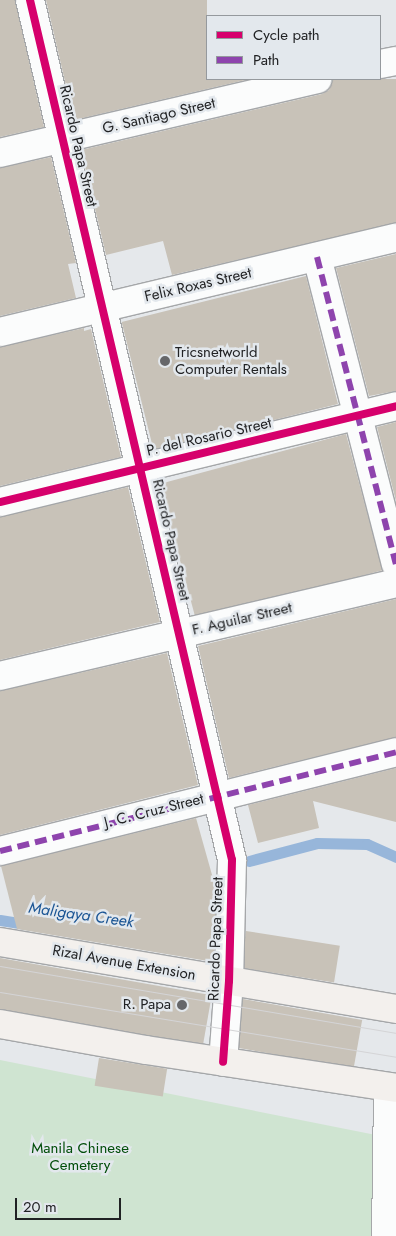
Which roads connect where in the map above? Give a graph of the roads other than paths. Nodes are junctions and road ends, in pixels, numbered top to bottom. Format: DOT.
graph roads {
  1 [pos="30,0"];
  2 [pos="396,61"];
  3 [pos="381,64"];
  4 [pos="314,80"];
  5 [pos="62,139"];
  6 [pos="0,153"];
  7 [pos="396,238"];
  8 [pos="317,257"];
  9 [pos="102,308"];
  10 [pos="0,332"];
  11 [pos="396,406"];
  12 [pos="356,416"];
  13 [pos="140,467"];
  14 [pos="0,502"];
  15 [pos="396,564"];
  16 [pos="396,583"];
  17 [pos="179,634"];
  18 [pos="0,676"];
  19 [pos="396,752"];
  20 [pos="217,795"];
  21 [pos="0,850"];
  22 [pos="0,942"];
  23 [pos="230,981"];
  24 [pos="396,1009"];
  25 [pos="0,1024"];
  26 [pos="223,1062"];
  27 [pos="392,1088"];
  28 [pos="386,1236"];
  1 -- 5 [label="street, Ricardo Papa Street"];
  2 -- 3 [label="street"];
  4 -- 5 [label="street, G. Santiago Street"];
  5 -- 6 [label="street, G. Santiago Street"];
  5 -- 9 [label="street, Ricardo Papa Street"];
  7 -- 8 [label="street, Felix Roxas Street"];
  8 -- 9 [label="street, Felix Roxas Street"];
  8 -- 12 [label="street"];
  9 -- 10 [label="street, Felix Roxas Street"];
  9 -- 13 [label="street, Ricardo Papa Street"];
  11 -- 12 [label="street, P. del Rosario Street"];
  12 -- 13 [label="street, P. del Rosario Street"];
  12 -- 15 [label="street"];
  13 -- 14 [label="street, P. del Rosario Street"];
  13 -- 17 [label="street, Ricardo Papa Street"];
  16 -- 17 [label="street, F. Aguilar Street"];
  17 -- 18 [label="street, F. Aguilar Street"];
  17 -- 20 [label="street, Ricardo Papa Street"];
  19 -- 20 [label="street, J. C. Cruz Street"];
  20 -- 21 [label="street, J. C. Cruz Street"];
  20 -- 23 [label="street, Ricardo Papa Street"];
  22 -- 23 [label="main road, Rizal Avenue Extension"];
  23 -- 24 [label="main road, Rizal Avenue Extension"];
  23 -- 26 [label="street, Ricardo Papa Street"];
  25 -- 26 [label="main road"];
  26 -- 27 [label="main road"];
  27 -- 28 [label="street"];
}
